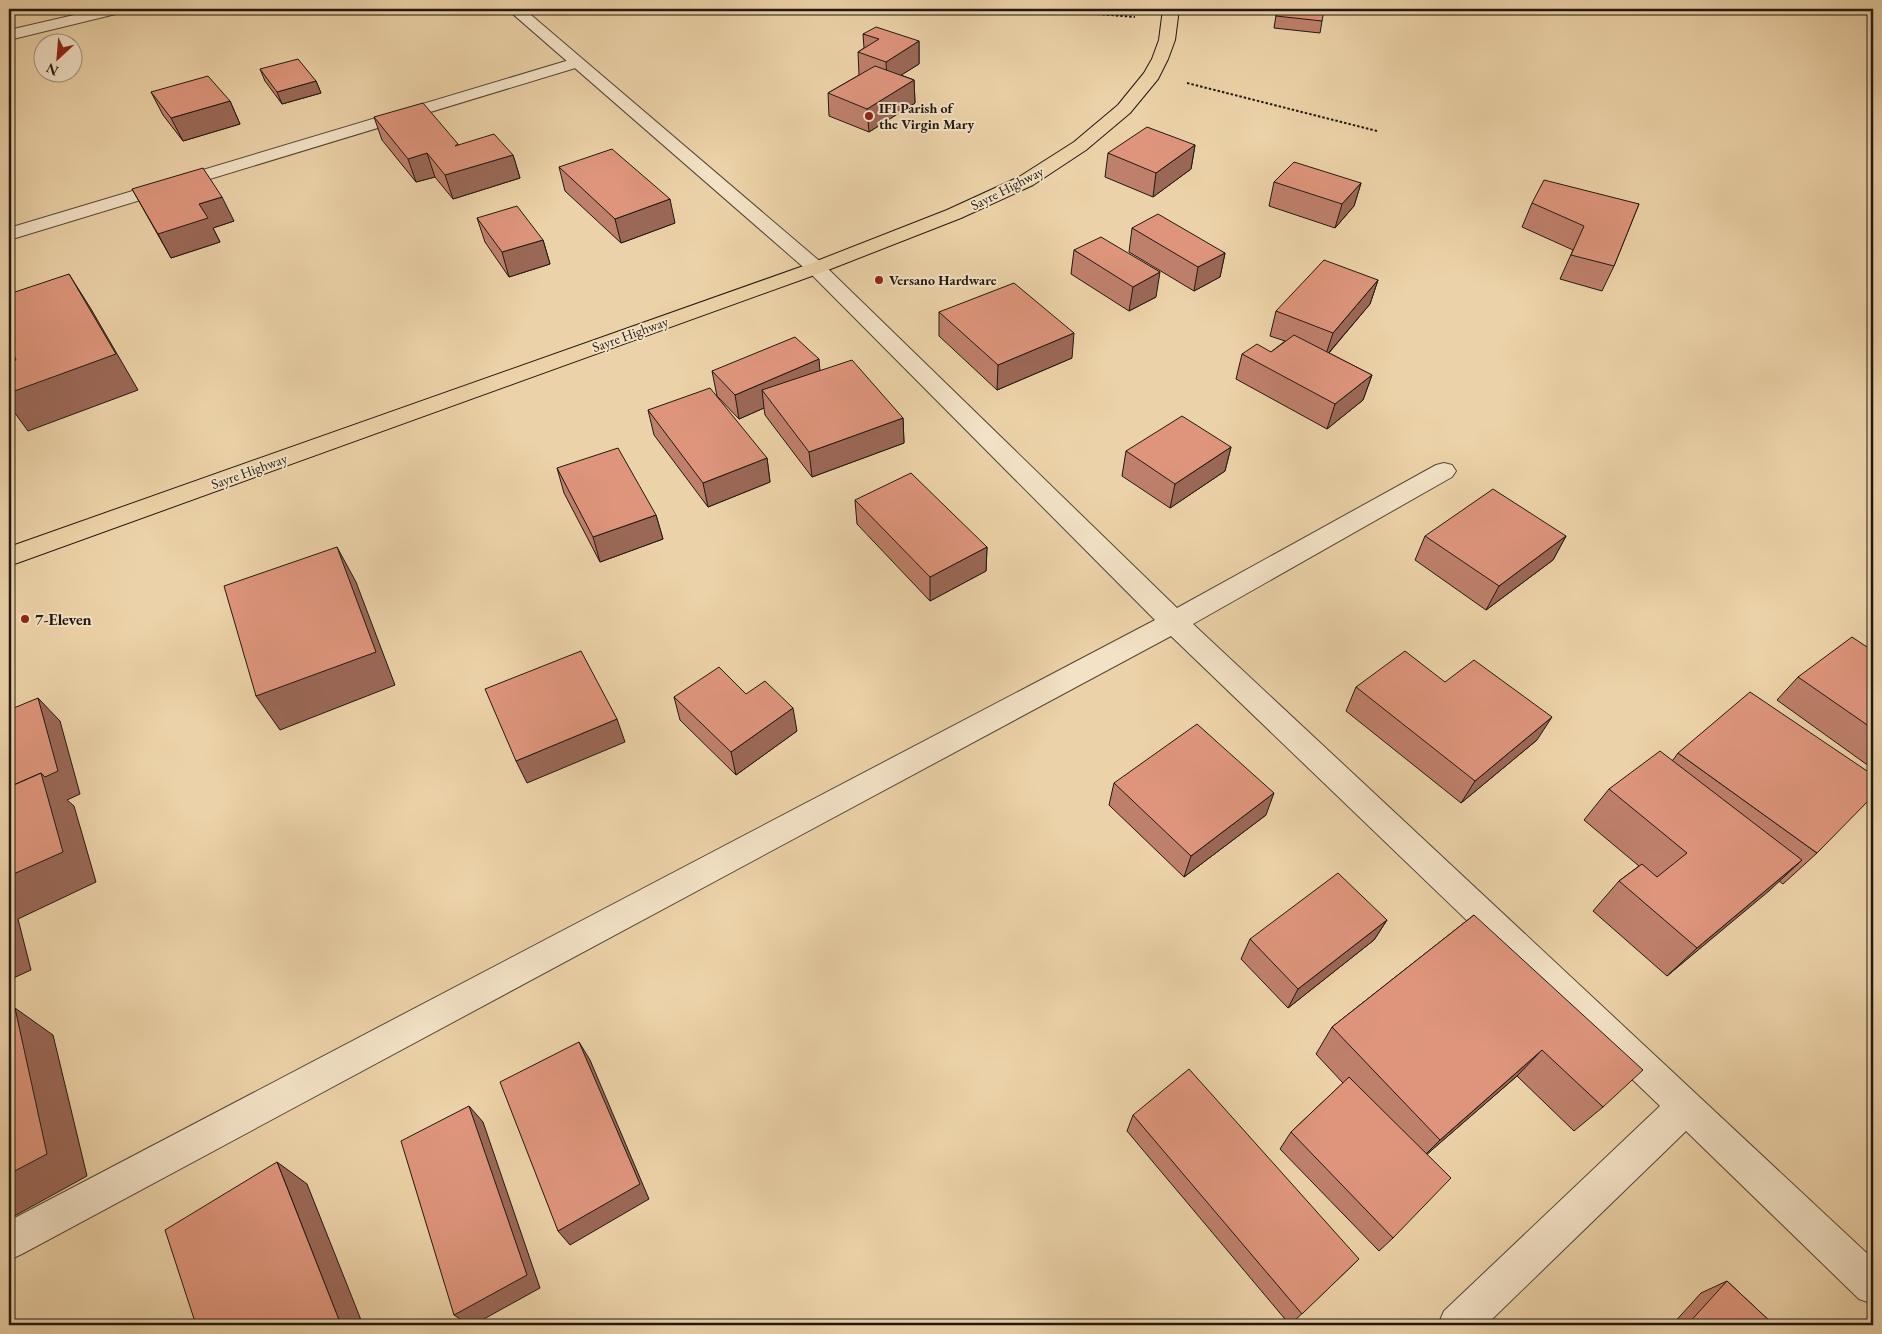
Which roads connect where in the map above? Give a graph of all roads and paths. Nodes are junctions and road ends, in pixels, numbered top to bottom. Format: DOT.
graph roads {
  1 [pos="119,9"];
  2 [pos="514,9"];
  3 [pos="1035,9"];
  4 [pos="1171,14"];
  5 [pos="9,35"];
  6 [pos="576,64"];
  7 [pos="1152,75"];
  8 [pos="1377,131"];
  9 [pos="9,234"];
  10 [pos="816,268"];
  11 [pos="1444,471"];
  12 [pos="9,557"];
  13 [pos="1174,622"];
  14 [pos="1685,1107"];
  15 [pos="9,1241"];
  16 [pos="1873,1285"];
  17 [pos="1458,1325"];
  1 -- 5 [label="street"];
  2 -- 6 [label="street"];
  3 -- 4 [label="path"];
  4 -- 7 [label="highway, Sayre Highway"];
  6 -- 9 [label="street"];
  6 -- 10 [label="street"];
  7 -- 8 [label="path"];
  7 -- 10 [label="highway, Sayre Highway"];
  10 -- 12 [label="highway, Sayre Highway"];
  10 -- 13 [label="street"];
  11 -- 13 [label="street"];
  13 -- 14 [label="street"];
  13 -- 15 [label="street"];
  14 -- 16 [label="street"];
  14 -- 17 [label="street"];
}
